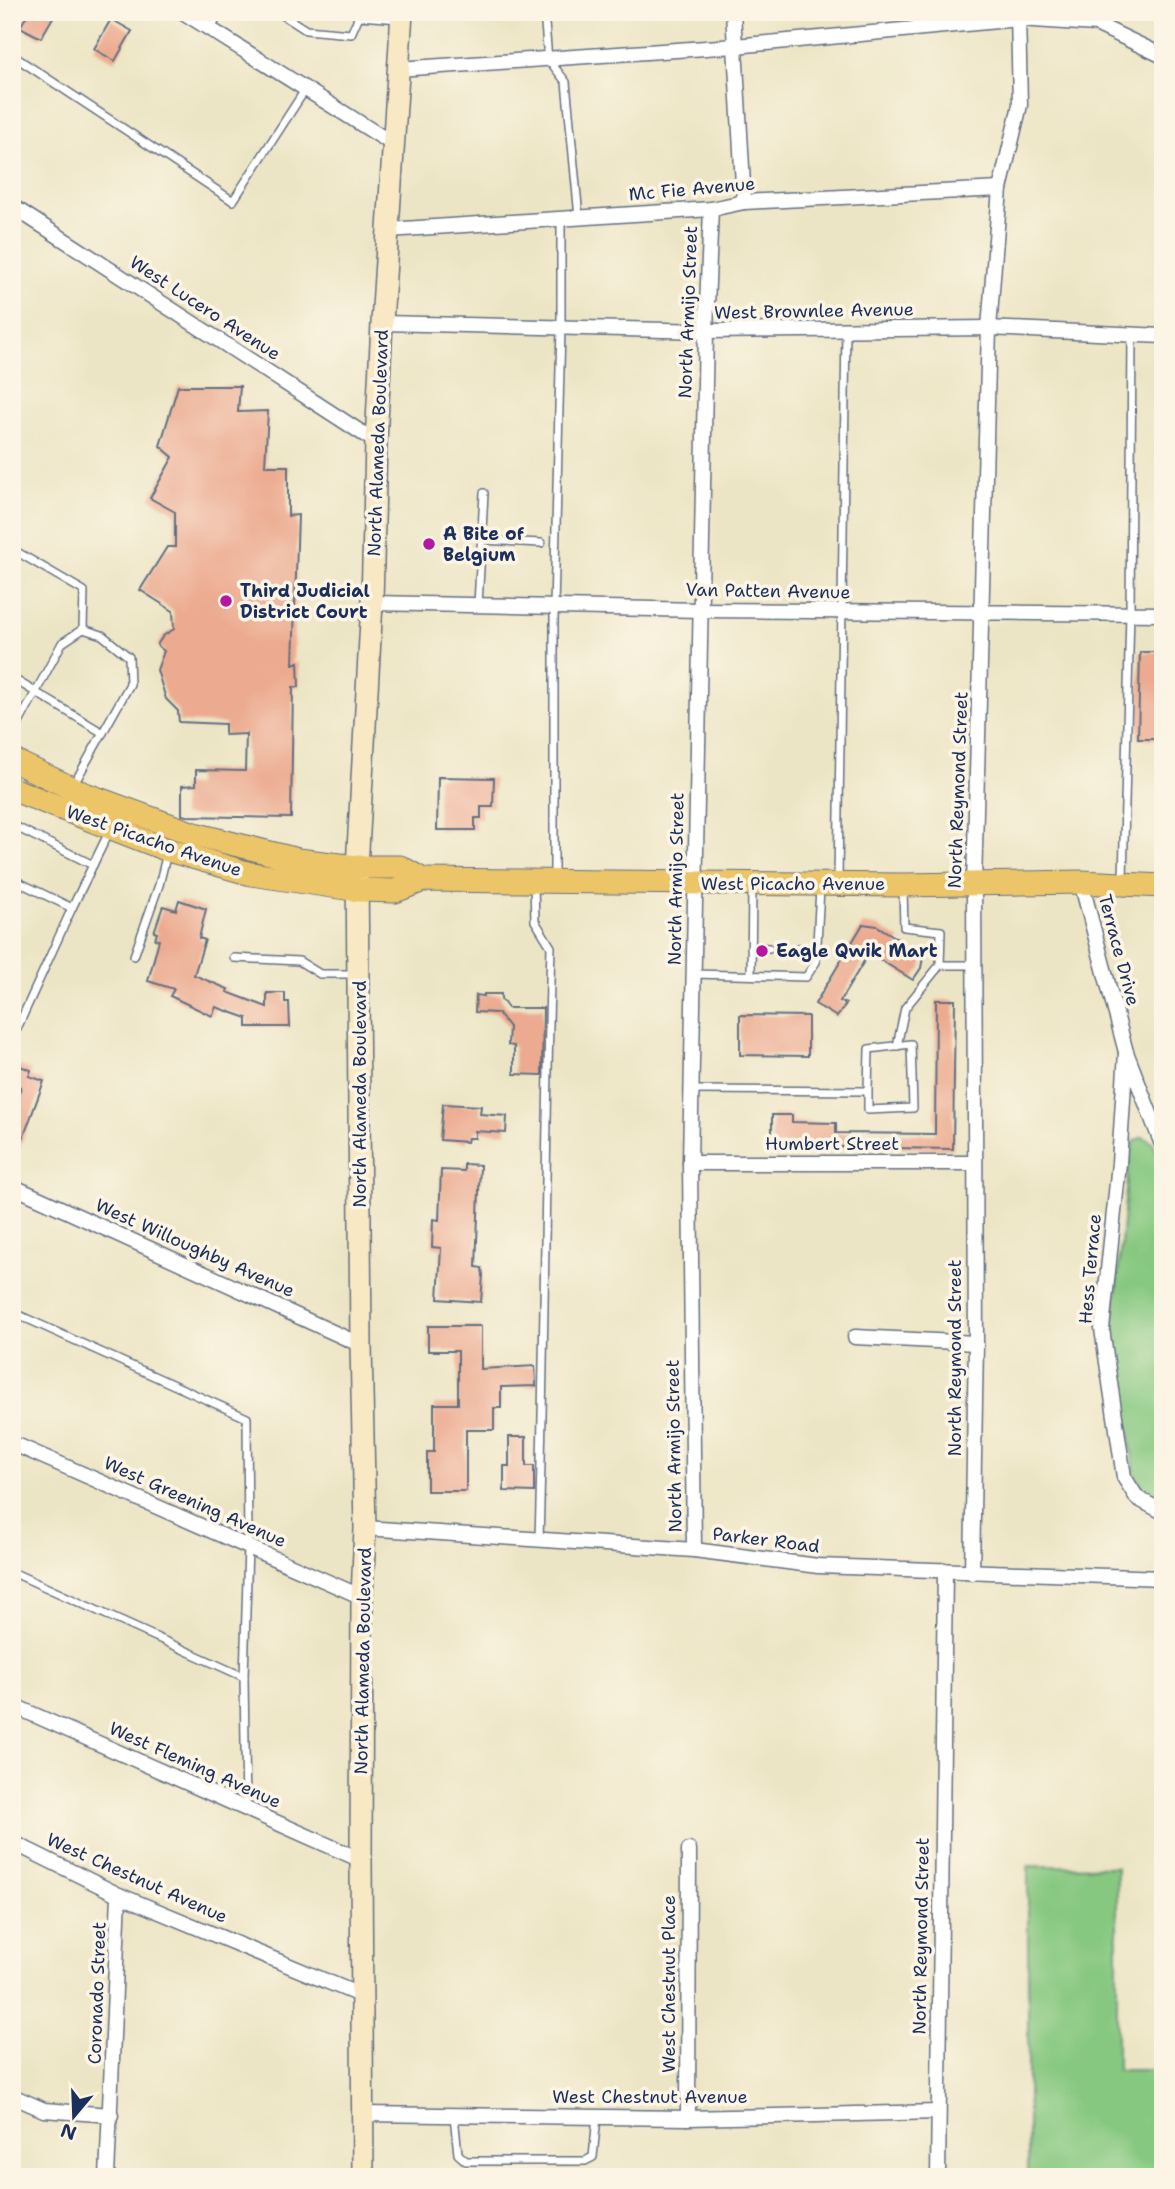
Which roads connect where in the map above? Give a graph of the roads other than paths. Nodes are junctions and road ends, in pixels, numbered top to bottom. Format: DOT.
graph roads {
  1 [pos="183,12"];
  2 [pos="221,12"];
  3 [pos="278,12"];
  4 [pos="544,12"];
  5 [pos="733,12"];
  6 [pos="402,15"];
  7 [pos="1018,16"];
  8 [pos="210,29"];
  9 [pos="735,46"];
  10 [pos="12,55"];
  11 [pos="1163,56"];
  12 [pos="548,59"];
  13 [pos="398,69"];
  14 [pos="306,89"];
  15 [pos="393,144"];
  16 [pos="1000,190"];
  17 [pos="744,202"];
  18 [pos="12,206"];
  19 [pos="711,209"];
  20 [pos="579,217"];
  21 [pos="561,219"];
  22 [pos="388,230"];
  23 [pos="382,323"];
  24 [pos="561,328"];
  25 [pos="989,328"];
  26 [pos="846,329"];
  27 [pos="706,331"];
  28 [pos="1132,334"];
  29 [pos="1163,336"];
  30 [pos="376,442"];
  31 [pos="484,493"];
  32 [pos="482,540"];
  33 [pos="541,543"];
  34 [pos="12,549"];
  35 [pos="372,603"];
  36 [pos="478,605"];
  37 [pos="554,607"];
  38 [pos="701,610"];
  39 [pos="843,611"];
  40 [pos="983,612"];
  41 [pos="1130,614"];
  42 [pos="1163,614"];
  43 [pos="83,629"];
  44 [pos="12,678"];
  45 [pos="36,693"];
  46 [pos="103,733"];
  47 [pos="12,736"];
  48 [pos="12,760"];
  49 [pos="72,788"];
  50 [pos="12,789"];
  51 [pos="12,825"];
  52 [pos="111,828"];
  53 [pos="168,850"];
  54 [pos="93,865"];
  55 [pos="358,878"];
  56 [pos="544,880"];
  57 [pos="16,881"];
  58 [pos="1080,882"];
  59 [pos="695,884"];
  60 [pos="752,884"];
  61 [pos="829,884"];
  62 [pos="1122,884"];
  63 [pos="902,885"];
  64 [pos="974,885"];
  65 [pos="1163,886"];
  66 [pos="12,901"];
  67 [pos="72,908"];
  68 [pos="751,947"];
  69 [pos="769,948"];
  70 [pos="798,948"];
  71 [pos="817,949"];
  72 [pos="134,956"];
  73 [pos="234,958"];
  74 [pos="940,965"];
  75 [pos="974,965"];
  76 [pos="359,974"];
  77 [pos="693,974"];
  78 [pos="751,975"];
  79 [pos="12,1032"];
  80 [pos="898,1046"];
  81 [pos="1126,1052"];
  82 [pos="691,1090"];
  83 [pos="868,1091"];
  84 [pos="1163,1147"];
  85 [pos="690,1163"];
  86 [pos="974,1163"];
  87 [pos="12,1186"];
  88 [pos="12,1312"];
  89 [pos="855,1337"];
  90 [pos="976,1343"];
  91 [pos="361,1345"];
  92 [pos="12,1443"];
  93 [pos="1163,1512"];
  94 [pos="365,1528"];
  95 [pos="539,1540"];
  96 [pos="248,1546"];
  97 [pos="694,1550"];
  98 [pos="945,1570"];
  99 [pos="12,1572"];
  100 [pos="972,1573"];
  101 [pos="1163,1578"];
  102 [pos="362,1597"];
  103 [pos="244,1676"];
  104 [pos="12,1705"];
  105 [pos="246,1809"];
  106 [pos="12,1842"];
  107 [pos="689,1850"];
  108 [pos="361,1860"];
  109 [pos="119,1895"];
  110 [pos="362,1996"];
  111 [pos="12,2096"];
  112 [pos="937,2112"];
  113 [pos="363,2114"];
  114 [pos="111,2115"];
  115 [pos="454,2115"];
  116 [pos="597,2117"];
  117 [pos="688,2118"];
  118 [pos="107,2177"];
  119 [pos="363,2177"];
  120 [pos="938,2177"];
  1 -- 8 [label="street"];
  2 -- 8 [label="lane"];
  3 -- 6 [label="lane"];
  4 -- 12 [label="lane"];
  5 -- 9 [label="street"];
  6 -- 13 [label="street, North Alameda Boulevard"];
  7 -- 9 [label="street"];
  7 -- 11 [label="street"];
  7 -- 16 [label="street, North Reymond Street"];
  8 -- 14 [label="street"];
  9 -- 12 [label="street"];
  9 -- 17 [label="street"];
  10 -- 14 [label="lane"];
  12 -- 13 [label="street"];
  12 -- 20 [label="lane"];
  13 -- 15 [label="street, North Alameda Boulevard"];
  14 -- 15 [label="street"];
  15 -- 22 [label="street, North Alameda Boulevard"];
  16 -- 17 [label="street, Mc Fie Avenue"];
  16 -- 25 [label="street, North Reymond Street"];
  17 -- 19 [label="street, Mc Fie Avenue"];
  18 -- 30 [label="street, West Lucero Avenue"];
  19 -- 20 [label="street, Mc Fie Avenue"];
  19 -- 27 [label="street, North Armijo Street"];
  20 -- 21 [label="street, Mc Fie Avenue"];
  21 -- 22 [label="street, Mc Fie Avenue"];
  21 -- 24 [label="lane"];
  22 -- 23 [label="street, North Alameda Boulevard"];
  23 -- 24 [label="street, West Brownlee Avenue"];
  23 -- 30 [label="street, North Alameda Boulevard"];
  24 -- 27 [label="street, West Brownlee Avenue"];
  24 -- 37 [label="lane"];
  25 -- 26 [label="street, West Brownlee Avenue"];
  25 -- 28 [label="street, West Brownlee Avenue"];
  25 -- 40 [label="street, North Reymond Street"];
  26 -- 27 [label="street, West Brownlee Avenue"];
  26 -- 39 [label="lane"];
  27 -- 38 [label="street, North Armijo Street"];
  28 -- 29 [label="street, West Brownlee Avenue"];
  28 -- 41 [label="lane"];
  30 -- 35 [label="street, North Alameda Boulevard"];
  31 -- 32 [label="lane"];
  32 -- 33 [label="lane"];
  32 -- 36 [label="lane"];
  34 -- 43 [label="lane"];
  35 -- 36 [label="street, Van Patten Avenue"];
  35 -- 55 [label="street, North Alameda Boulevard"];
  36 -- 37 [label="street, Van Patten Avenue"];
  37 -- 38 [label="street, Van Patten Avenue"];
  37 -- 56 [label="lane"];
  38 -- 39 [label="street, Van Patten Avenue"];
  38 -- 59 [label="street, North Armijo Street"];
  39 -- 40 [label="street, Van Patten Avenue"];
  39 -- 61 [label="lane"];
  40 -- 41 [label="street, Van Patten Avenue"];
  40 -- 64 [label="street, North Reymond Street"];
  41 -- 42 [label="street, Van Patten Avenue"];
  41 -- 62 [label="lane"];
  43 -- 45 [label="lane"];
  43 -- 46 [label="lane"];
  44 -- 45 [label="lane"];
  45 -- 46 [label="lane"];
  45 -- 47 [label="lane"];
  46 -- 49 [label="lane"];
  48 -- 49 [label="main road, West Picacho Avenue"];
  49 -- 55 [label="main road, West Picacho Avenue"];
  50 -- 52 [label="main road, West Picacho Avenue"];
  51 -- 54 [label="lane"];
  52 -- 53 [label="main road, West Picacho Avenue"];
  52 -- 54 [label="lane"];
  53 -- 55 [label="main road, West Picacho Avenue"];
  53 -- 72 [label="lane"];
  54 -- 67 [label="lane"];
  55 -- 56 [label="main road, West Picacho Avenue"];
  55 -- 76 [label="street, North Alameda Boulevard"];
  56 -- 59 [label="main road, West Picacho Avenue"];
  56 -- 95 [label="lane"];
  57 -- 66 [label="lane"];
  57 -- 67 [label="lane"];
  58 -- 62 [label="main road, West Picacho Avenue"];
  58 -- 64 [label="main road, West Picacho Avenue"];
  58 -- 81 [label="street, Terrace Drive"];
  59 -- 60 [label="main road, West Picacho Avenue"];
  59 -- 77 [label="street, North Armijo Street"];
  60 -- 61 [label="main road, West Picacho Avenue"];
  60 -- 68 [label="lane"];
  61 -- 63 [label="main road, West Picacho Avenue"];
  61 -- 71 [label="lane"];
  62 -- 65 [label="main road, West Picacho Avenue"];
  63 -- 64 [label="main road, West Picacho Avenue"];
  63 -- 74 [label="lane"];
  64 -- 75 [label="street, North Reymond Street"];
  67 -- 79 [label="lane"];
  68 -- 69 [label="lane"];
  68 -- 78 [label="lane"];
  70 -- 71 [label="lane"];
  71 -- 78 [label="lane"];
  73 -- 76 [label="lane"];
  74 -- 75 [label="lane"];
  74 -- 80 [label="lane"];
  75 -- 86 [label="street, North Reymond Street"];
  76 -- 91 [label="street, North Alameda Boulevard"];
  77 -- 78 [label="lane"];
  77 -- 82 [label="street, North Armijo Street"];
  80 -- 83 [label="lane"];
  80 -- 83 [label="lane"];
  81 -- 84 [label="street, Terrace Drive"];
  81 -- 93 [label="street, Hess Terrace"];
  82 -- 83 [label="lane"];
  82 -- 85 [label="street, North Armijo Street"];
  85 -- 86 [label="street, Humbert Street"];
  85 -- 97 [label="street, North Armijo Street"];
  86 -- 90 [label="street, North Reymond Street"];
  87 -- 91 [label="street, West Willoughby Avenue"];
  88 -- 96 [label="lane"];
  89 -- 90 [label="street"];
  90 -- 100 [label="street, North Reymond Street"];
  91 -- 94 [label="street, North Alameda Boulevard"];
  92 -- 96 [label="street, West Greening Avenue"];
  94 -- 95 [label="street, Parker Road"];
  94 -- 102 [label="street, North Alameda Boulevard"];
  95 -- 97 [label="street, Parker Road"];
  96 -- 102 [label="street, West Greening Avenue"];
  96 -- 103 [label="lane"];
  97 -- 98 [label="street, Parker Road"];
  98 -- 100 [label="street, Parker Road"];
  98 -- 112 [label="street, North Reymond Street"];
  99 -- 103 [label="lane"];
  100 -- 101 [label="street, Parker Road"];
  102 -- 108 [label="street, North Alameda Boulevard"];
  103 -- 105 [label="lane"];
  104 -- 105 [label="street, West Fleming Avenue"];
  105 -- 108 [label="street, West Fleming Avenue"];
  106 -- 109 [label="street, West Chestnut Avenue"];
  107 -- 117 [label="street, West Chestnut Place"];
  108 -- 110 [label="street, North Alameda Boulevard"];
  109 -- 110 [label="street, West Chestnut Avenue"];
  109 -- 114 [label="street, Coronado Street"];
  110 -- 113 [label="street, North Alameda Boulevard"];
  111 -- 114 [label="street"];
  112 -- 117 [label="street, West Chestnut Avenue"];
  112 -- 120 [label="street, North Reymond Street"];
  113 -- 115 [label="street, West Chestnut Avenue"];
  113 -- 119 [label="street, North Alameda Boulevard"];
  114 -- 118 [label="street, Coronado Street"];
  115 -- 116 [label="street, West Chestnut Avenue"];
  115 -- 116 [label="lane"];
  116 -- 117 [label="street, West Chestnut Avenue"];
}
